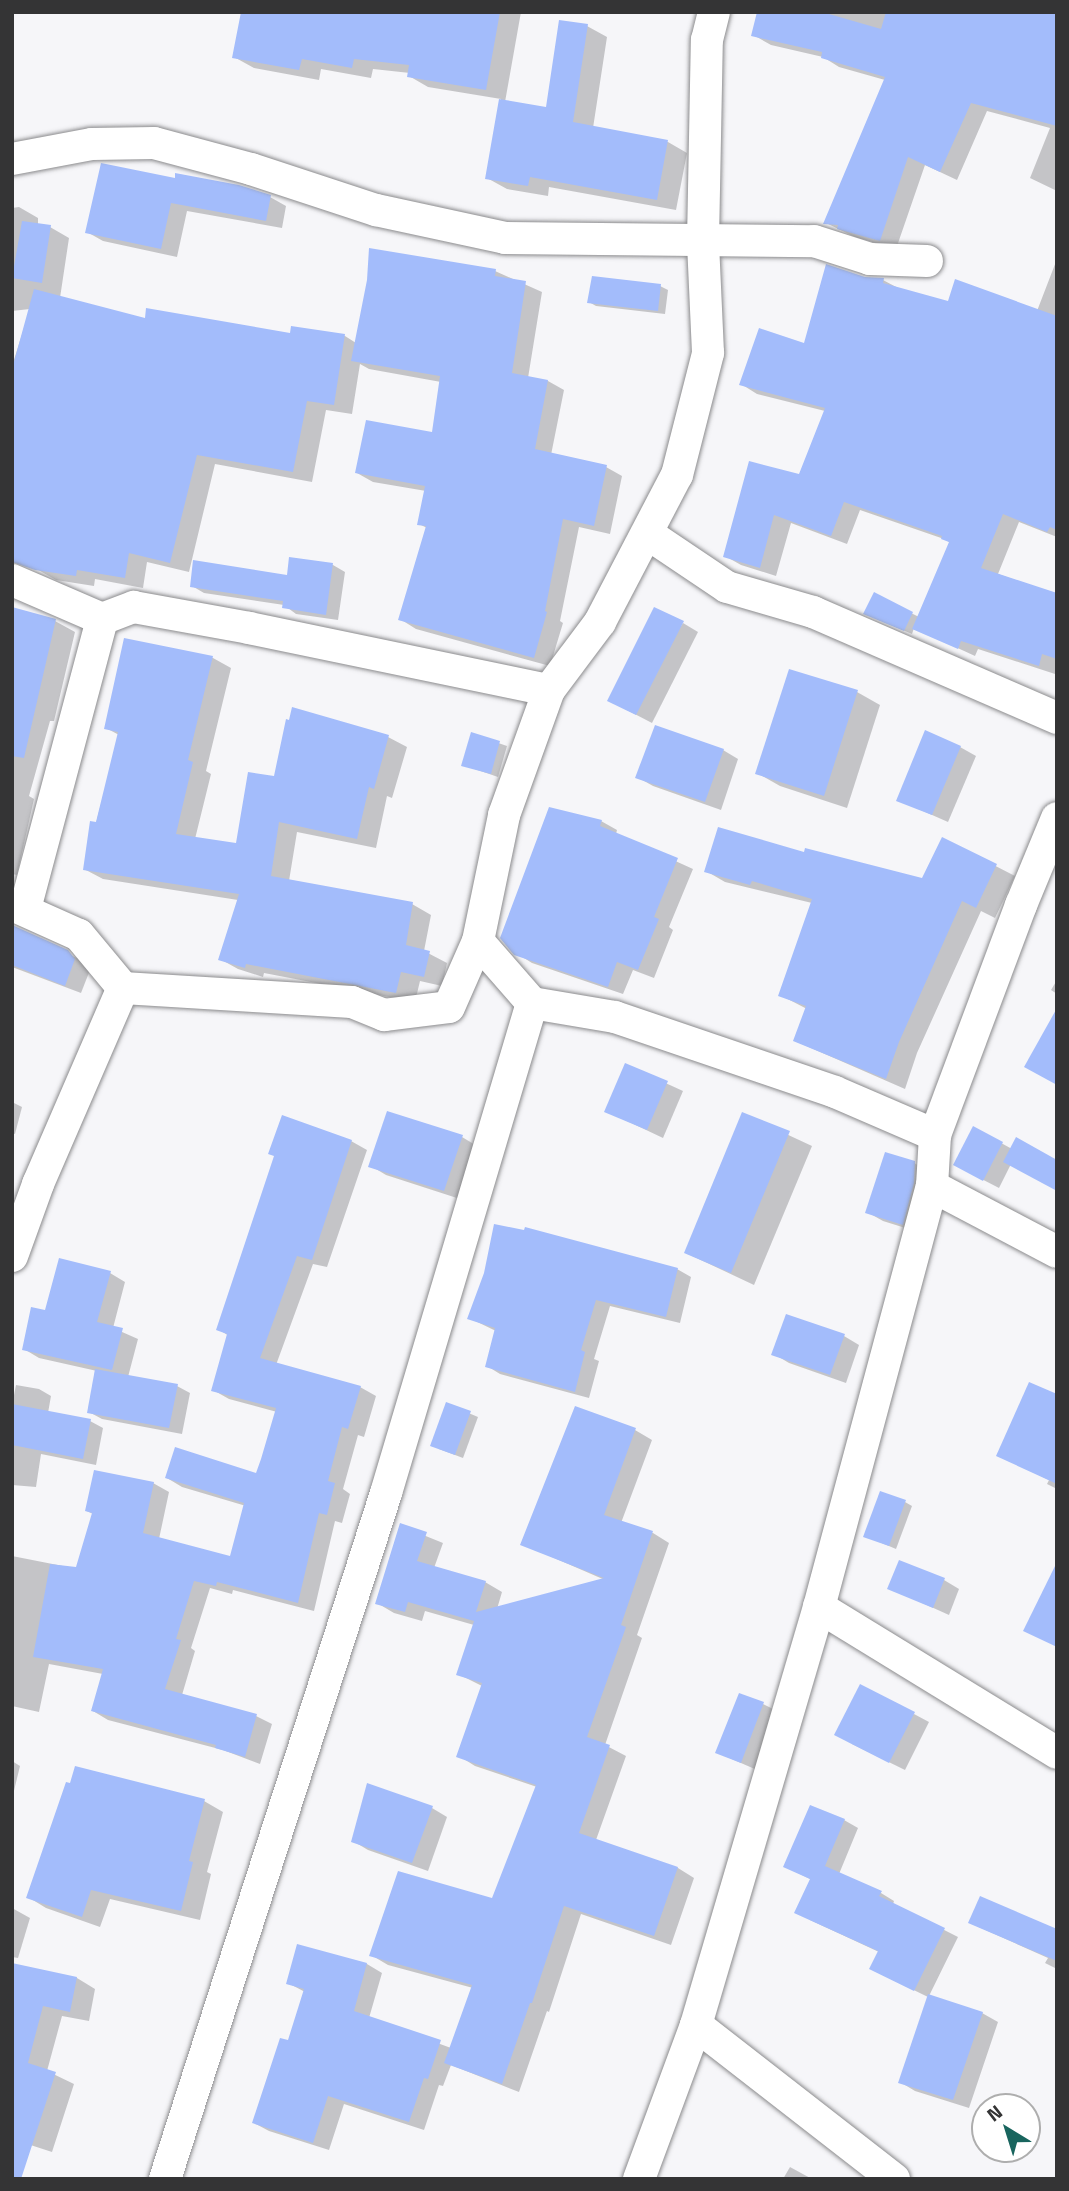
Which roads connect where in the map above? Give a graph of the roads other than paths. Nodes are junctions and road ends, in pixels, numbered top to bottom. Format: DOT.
graph roads {
  1 [pos="714,12"];
  2 [pos="12,159"];
  3 [pos="703,241"];
  4 [pos="927,261"];
  5 [pos="648,534"];
  6 [pos="12,579"];
  7 [pos="102,620"];
  8 [pos="550,690"];
  9 [pos="1057,718"];
  10 [pos="1057,818"];
  11 [pos="19,907"];
  12 [pos="478,941"];
  13 [pos="123,988"];
  14 [pos="532,1003"];
  15 [pos="935,1135"];
  16 [pos="932,1186"];
  17 [pos="1057,1252"];
  18 [pos="12,1256"];
  19 [pos="819,1607"];
  20 [pos="1057,1753"];
  21 [pos="696,2025"];
  22 [pos="165,2179"];
  23 [pos="639,2179"];
  24 [pos="894,2179"];
  1 -- 3 [label="street"];
  2 -- 3 [label="street"];
  3 -- 4 [label="street"];
  3 -- 5 [label="street"];
  5 -- 8 [label="street"];
  5 -- 9 [label="street"];
  6 -- 7 [label="street"];
  7 -- 8 [label="street"];
  7 -- 11 [label="street"];
  8 -- 12 [label="street"];
  10 -- 15 [label="street"];
  11 -- 13 [label="street"];
  12 -- 13 [label="street"];
  12 -- 14 [label="street"];
  13 -- 18 [label="street"];
  14 -- 15 [label="street"];
  14 -- 22 [label="street"];
  15 -- 16 [label="street"];
  16 -- 17 [label="street"];
  16 -- 19 [label="street"];
  19 -- 20 [label="street"];
  19 -- 21 [label="street"];
  21 -- 23 [label="street"];
  21 -- 24 [label="street"];
}
